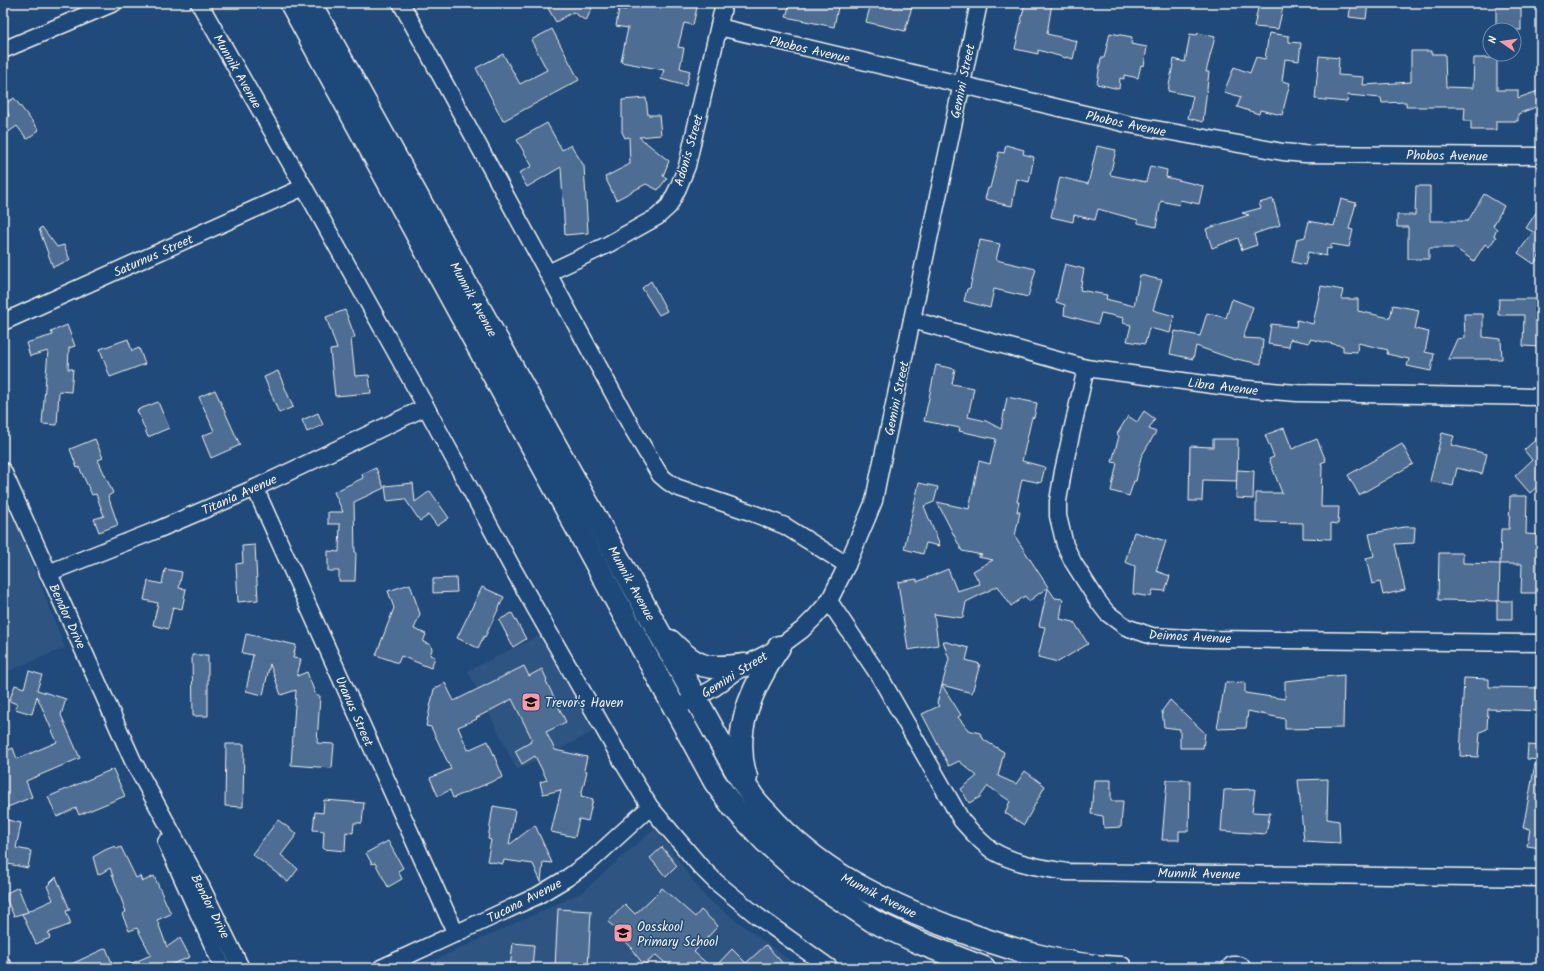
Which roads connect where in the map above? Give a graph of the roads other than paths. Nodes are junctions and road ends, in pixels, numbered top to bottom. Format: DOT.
graph roads {
  1 [pos="114,3"];
  2 [pos="199,3"];
  3 [pos="291,3"];
  4 [pos="310,3"];
  5 [pos="724,3"];
  6 [pos="979,3"];
  7 [pos="406,5"];
  8 [pos="719,27"];
  9 [pos="3,50"];
  10 [pos="962,84"];
  11 [pos="1541,156"];
  12 [pos="304,187"];
  13 [pos="548,273"];
  14 [pos="912,320"];
  15 [pos="3,322"];
  16 [pos="1086,368"];
  17 [pos="1541,397"];
  18 [pos="426,407"];
  19 [pos="3,471"];
  20 [pos="255,488"];
  21 [pos="846,565"];
  22 [pos="48,573"];
  23 [pos="829,601"];
  24 [pos="654,624"];
  25 [pos="1541,643"];
  26 [pos="779,647"];
  27 [pos="746,665"];
  28 [pos="696,698"];
  29 [pos="675,709"];
  30 [pos="133,761"];
  31 [pos="751,795"];
  32 [pos="650,807"];
  33 [pos="1541,878"];
  34 [pos="456,934"];
  35 [pos="954,957"];
  36 [pos="223,968"];
  37 [pos="241,968"];
  38 [pos="381,968"];
  39 [pos="830,968"];
  40 [pos="974,968"];
  41 [pos="984,968"];
  42 [pos="1121,968"];
  43 [pos="1232,968"];
  44 [pos="1239,968"];
  1 -- 9 [label="street"];
  2 -- 12 [label="street, Munnik Avenue"];
  3 -- 29 [label="main road, Munnik Avenue"];
  4 -- 24 [label="main road, Munnik Avenue"];
  5 -- 8 [label="street, Adonis Street"];
  6 -- 10 [label="street, Gemini Street"];
  7 -- 13 [label="street"];
  8 -- 10 [label="street, Phobos Avenue"];
  8 -- 13 [label="street, Adonis Street"];
  10 -- 11 [label="street, Phobos Avenue"];
  10 -- 14 [label="street, Gemini Street"];
  12 -- 15 [label="street, Saturnus Street"];
  12 -- 18 [label="street, Munnik Avenue"];
  13 -- 21 [label="street"];
  14 -- 16 [label="street, Libra Avenue"];
  14 -- 21 [label="street, Gemini Street"];
  16 -- 17 [label="street, Libra Avenue"];
  16 -- 25 [label="street, Deimos Avenue"];
  18 -- 20 [label="street, Titania Avenue"];
  18 -- 32 [label="street, Munnik Avenue"];
  19 -- 22 [label="street, Bendor Drive"];
  20 -- 22 [label="street, Titania Avenue"];
  20 -- 34 [label="street, Uranus Street"];
  21 -- 23 [label="street, Gemini Street"];
  22 -- 30 [label="street, Bendor Drive"];
  23 -- 26 [label="street, Gemini Street"];
  23 -- 33 [label="street, Munnik Avenue"];
  24 -- 27 [label="main road"];
  24 -- 28 [label="main road, Munnik Avenue"];
  26 -- 27 [label="street, Gemini Street"];
  26 -- 31 [label="main road"];
  27 -- 28 [label="street, Gemini Street"];
  28 -- 29 [label="street, Gemini Street"];
  28 -- 31 [label="main road, Munnik Avenue"];
  29 -- 35 [label="main road, Munnik Avenue"];
  30 -- 36 [label="street, Bendor Drive"];
  30 -- 37 [label="street, Bendor Drive"];
  31 -- 42 [label="main road, Munnik Avenue"];
  32 -- 34 [label="street, Tucana Avenue"];
  32 -- 39 [label="street, Munnik Avenue"];
  34 -- 38 [label="street, Tucana Avenue"];
  35 -- 40 [label="main road"];
  35 -- 41 [label="main road, Munnik Avenue"];
  43 -- 44 [label="main road"];
}
